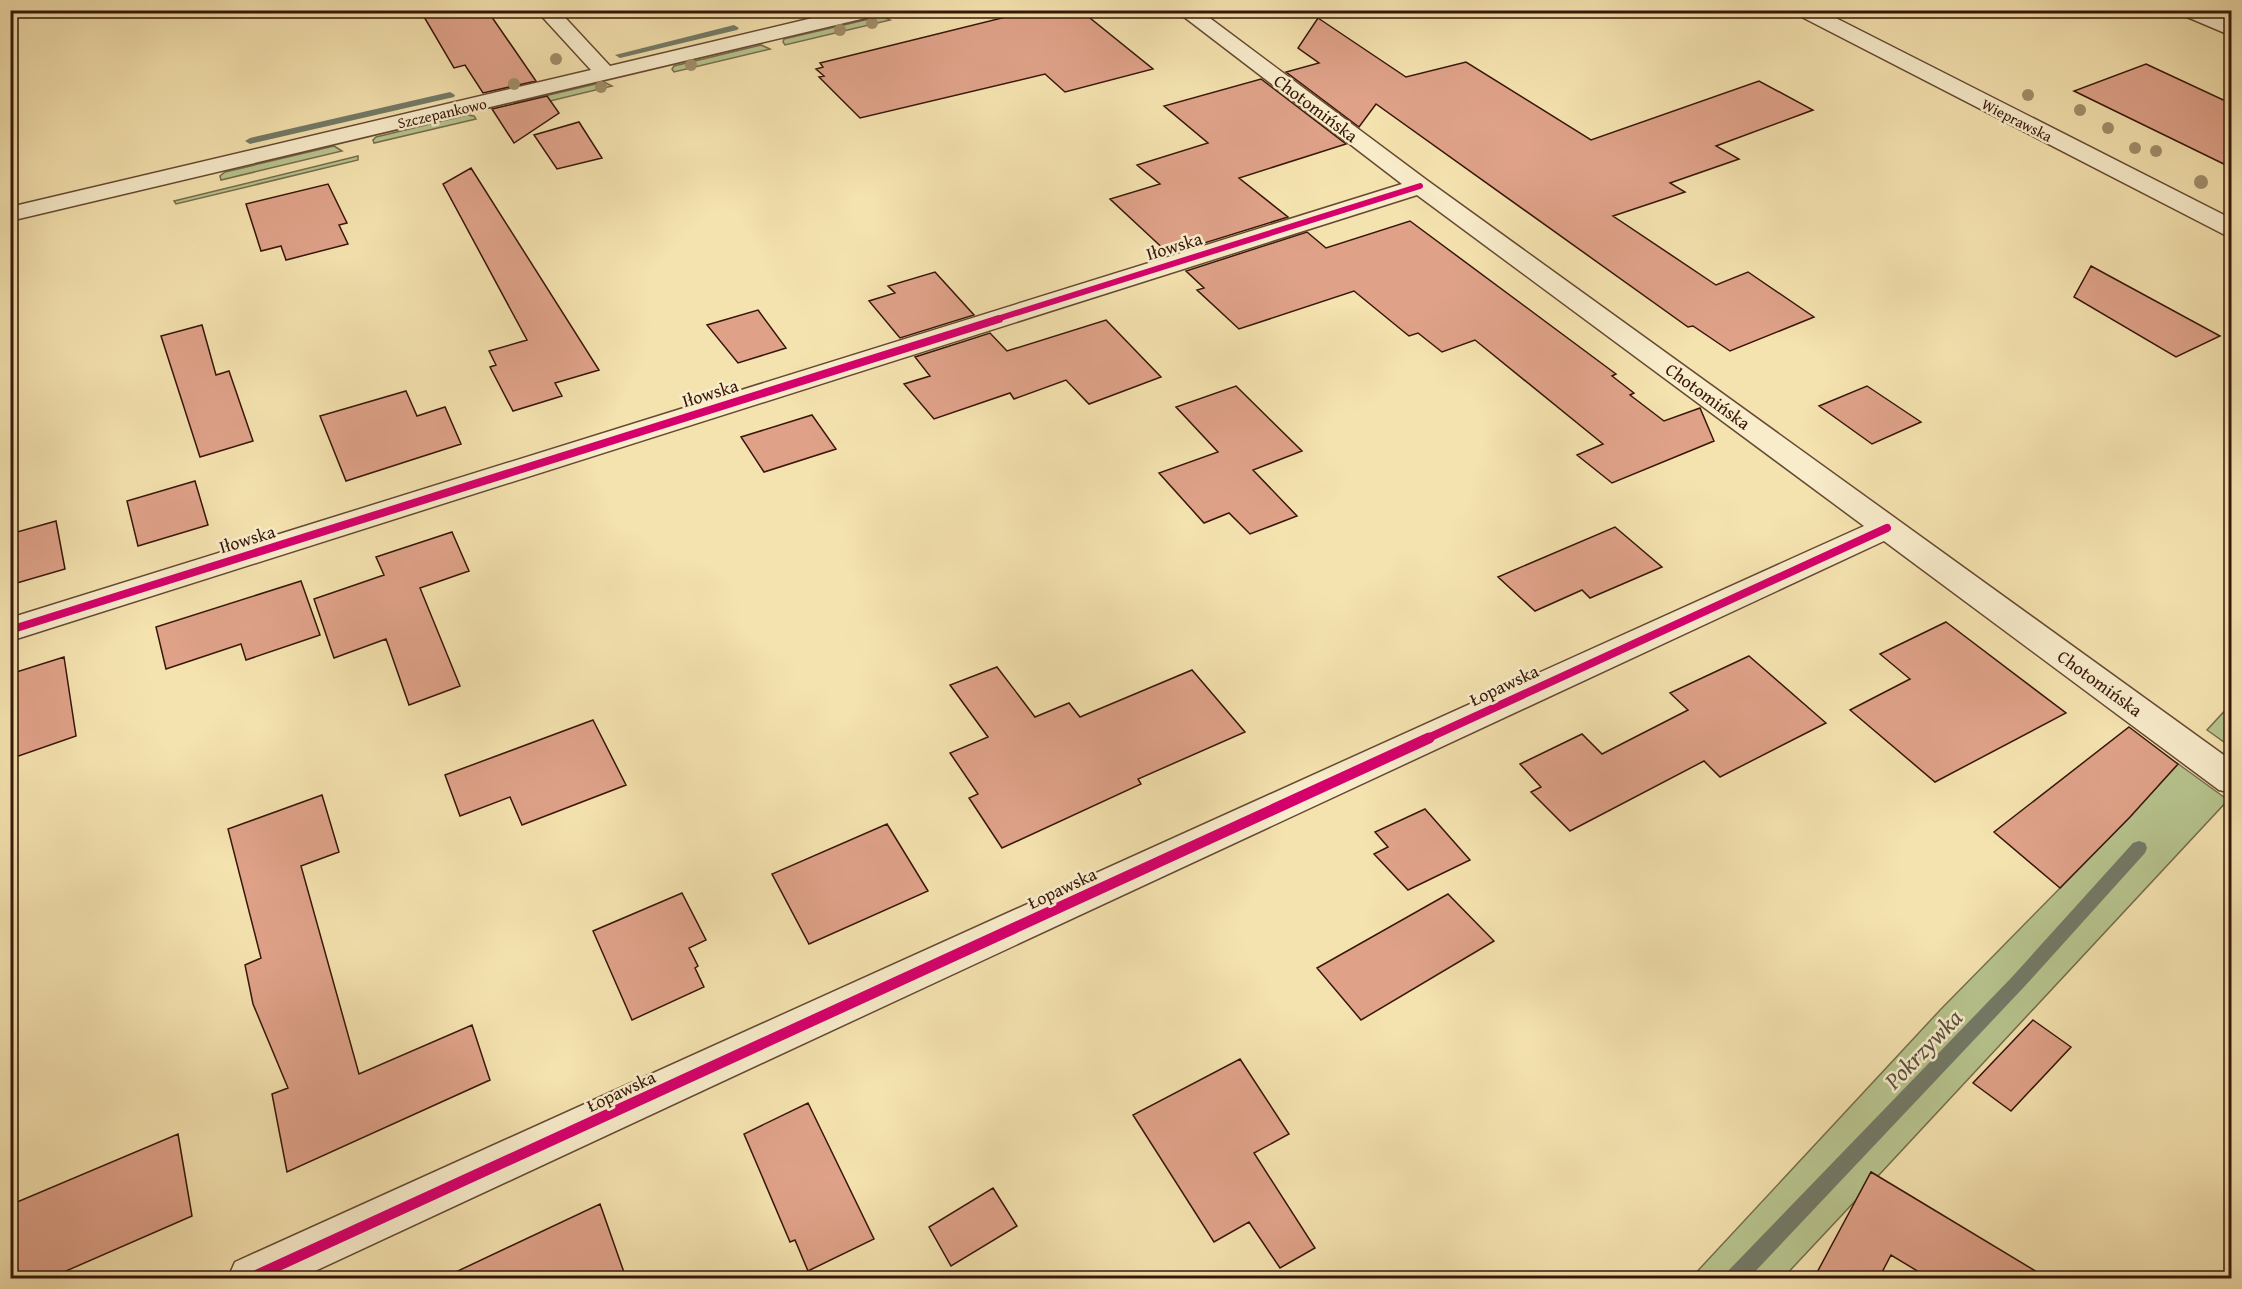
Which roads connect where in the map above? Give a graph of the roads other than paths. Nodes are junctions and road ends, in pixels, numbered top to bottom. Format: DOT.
graph roads {
  1 [pos="546,10"];
  2 [pos="874,10"];
  3 [pos="1185,10"];
  4 [pos="1803,10"];
  5 [pos="2187,10"];
  6 [pos="2232,30"];
  7 [pos="606,74"];
  8 [pos="1420,186"];
  9 [pos="10,214"];
  10 [pos="2232,229"];
  11 [pos="1887,528"];
  12 [pos="10,630"];
  13 [pos="2232,780"];
  14 [pos="251,1278"];
  1 -- 7 [label="street"];
  2 -- 7 [label="street, Szczepankowo"];
  3 -- 8 [label="street, Chotomińska"];
  4 -- 10 [label="street, Wieprawska"];
  5 -- 6 [label="street"];
  7 -- 9 [label="street, Szczepankowo"];
  8 -- 11 [label="street, Chotomińska"];
  8 -- 12 [label="street, Iłowska"];
  11 -- 13 [label="street, Chotomińska"];
  11 -- 14 [label="street, Łopawska"];
}
